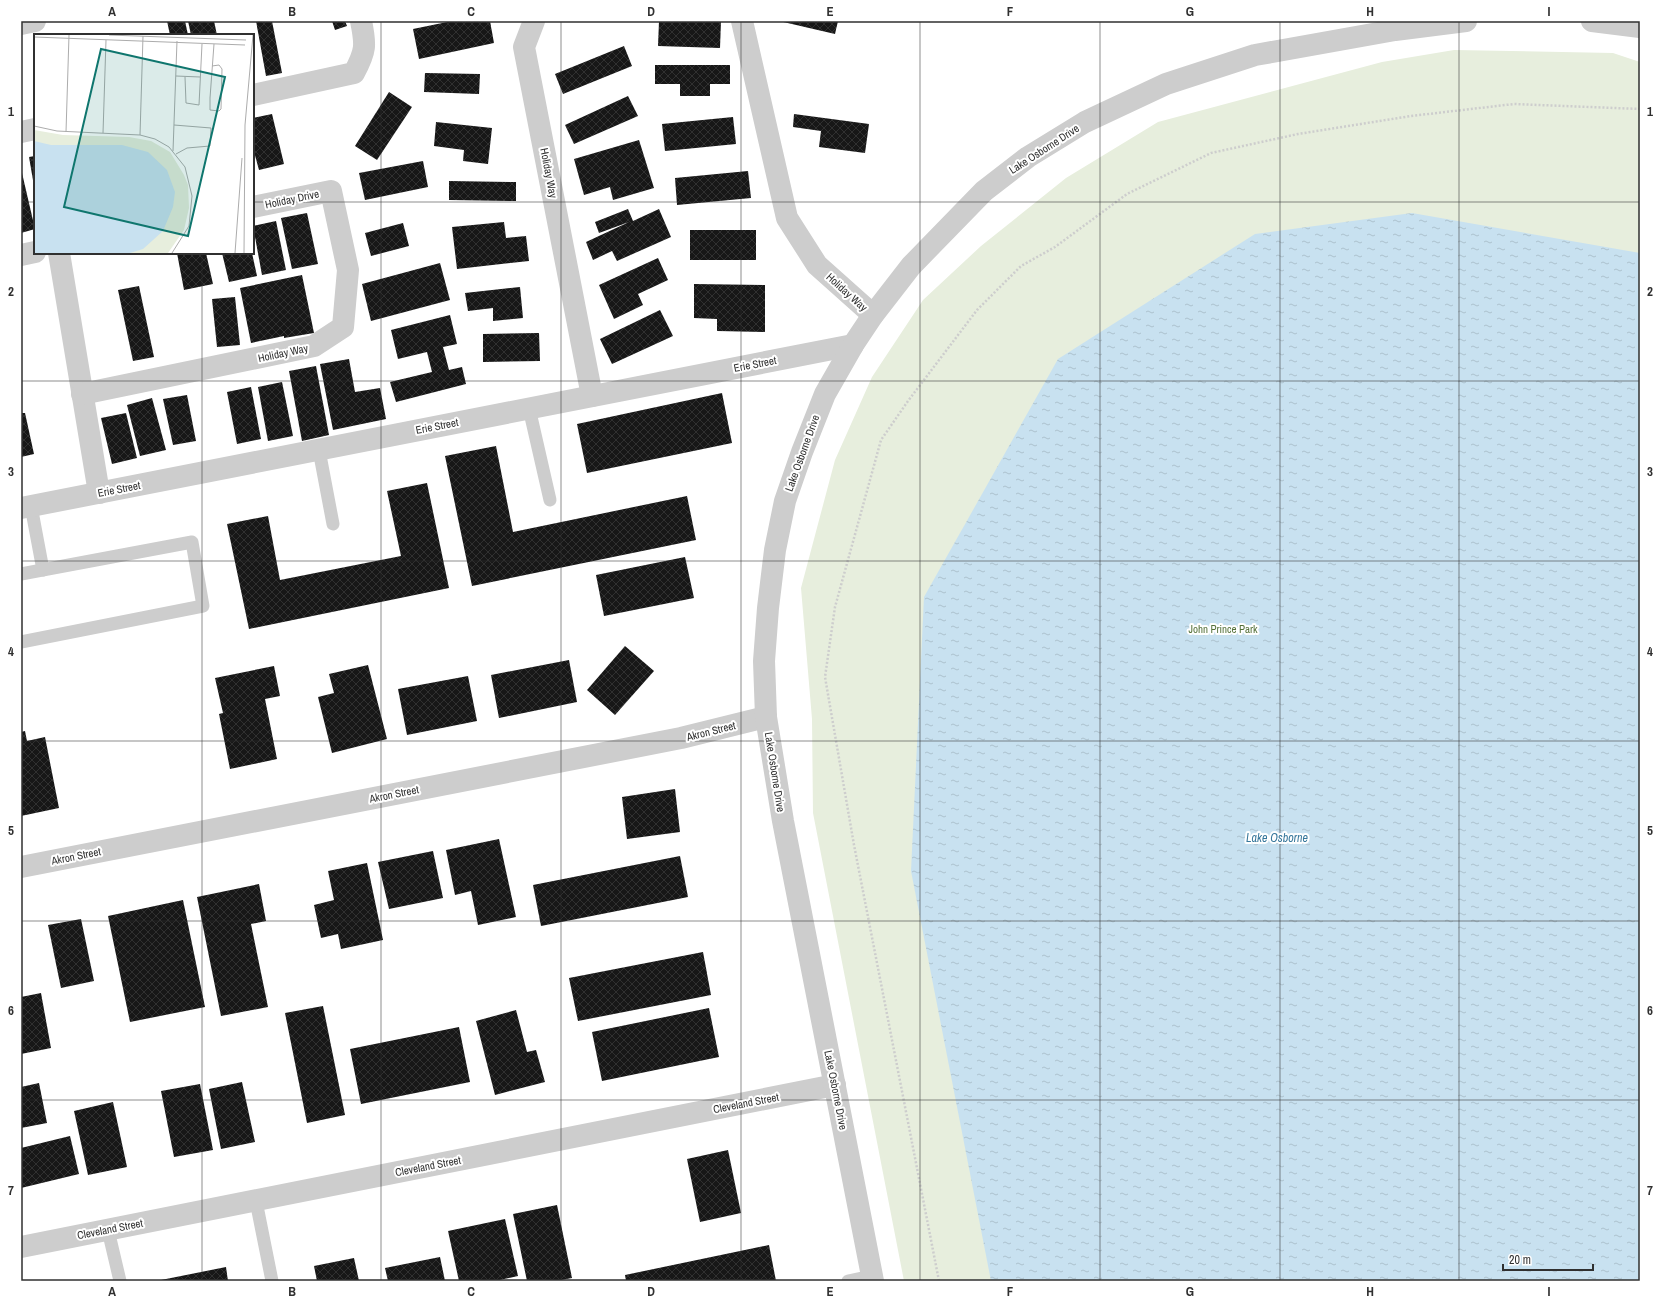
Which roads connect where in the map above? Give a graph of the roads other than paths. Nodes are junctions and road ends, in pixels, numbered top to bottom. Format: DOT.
graph roads {
  1 [pos="35,21"];
  2 [pos="361,21"];
  3 [pos="534,21"];
  4 [pos="742,21"];
  5 [pos="1466,21"];
  6 [pos="1592,21"];
  7 [pos="21,24"];
  8 [pos="1640,27"];
  9 [pos="254,95"];
  10 [pos="34,130"];
  11 [pos="21,132"];
  12 [pos="331,191"];
  13 [pos="254,207"];
  14 [pos="34,252"];
  15 [pos="59,254"];
  16 [pos="21,255"];
  17 [pos="873,315"];
  18 [pos="853,345"];
  19 [pos="82,394"];
  20 [pos="592,396"];
  21 [pos="529,408"];
  22 [pos="319,450"];
  23 [pos="99,493"];
  24 [pos="550,500"];
  25 [pos="26,507"];
  26 [pos="334,524"];
  27 [pos="43,570"];
  28 [pos="21,574"];
  29 [pos="21,642"];
  30 [pos="766,717"];
  31 [pos="21,867"];
  32 [pos="835,1086"];
  33 [pos="256,1201"];
  34 [pos="108,1230"];
  35 [pos="21,1247"];
  36 [pos="873,1279"];
  37 [pos="120,1281"];
  38 [pos="272,1281"];
  39 [pos="848,1281"];
  1 -- 7 [label="street"];
  2 -- 9 [label="street"];
  3 -- 20 [label="street, Holiday Way"];
  4 -- 17 [label="street, Holiday Way"];
  5 -- 17 [label="street, Lake Osborne Drive"];
  6 -- 8 [label="street"];
  10 -- 11 [label="street"];
  12 -- 13 [label="street, Holiday Drive"];
  12 -- 19 [label="street, Holiday Way"];
  14 -- 16 [label="street"];
  15 -- 19 [label="street"];
  17 -- 18 [label="street, Lake Osborne Drive"];
  18 -- 20 [label="street, Erie Street"];
  18 -- 30 [label="street, Lake Osborne Drive"];
  19 -- 23 [label="street"];
  20 -- 21 [label="street, Erie Street"];
  21 -- 22 [label="street, Erie Street"];
  21 -- 24 [label="lane"];
  22 -- 23 [label="street, Erie Street"];
  22 -- 26 [label="lane"];
  23 -- 25 [label="street, Erie Street"];
  25 -- 27 [label="lane"];
  27 -- 28 [label="lane"];
  27 -- 29 [label="lane"];
  30 -- 31 [label="street, Akron Street"];
  30 -- 32 [label="street, Lake Osborne Drive"];
  32 -- 33 [label="street, Cleveland Street"];
  32 -- 36 [label="street, Lake Osborne Drive"];
  33 -- 34 [label="street, Cleveland Street"];
  33 -- 38 [label="lane"];
  34 -- 35 [label="street, Cleveland Street"];
  34 -- 37 [label="lane"];
  36 -- 39 [label="lane"];
}
